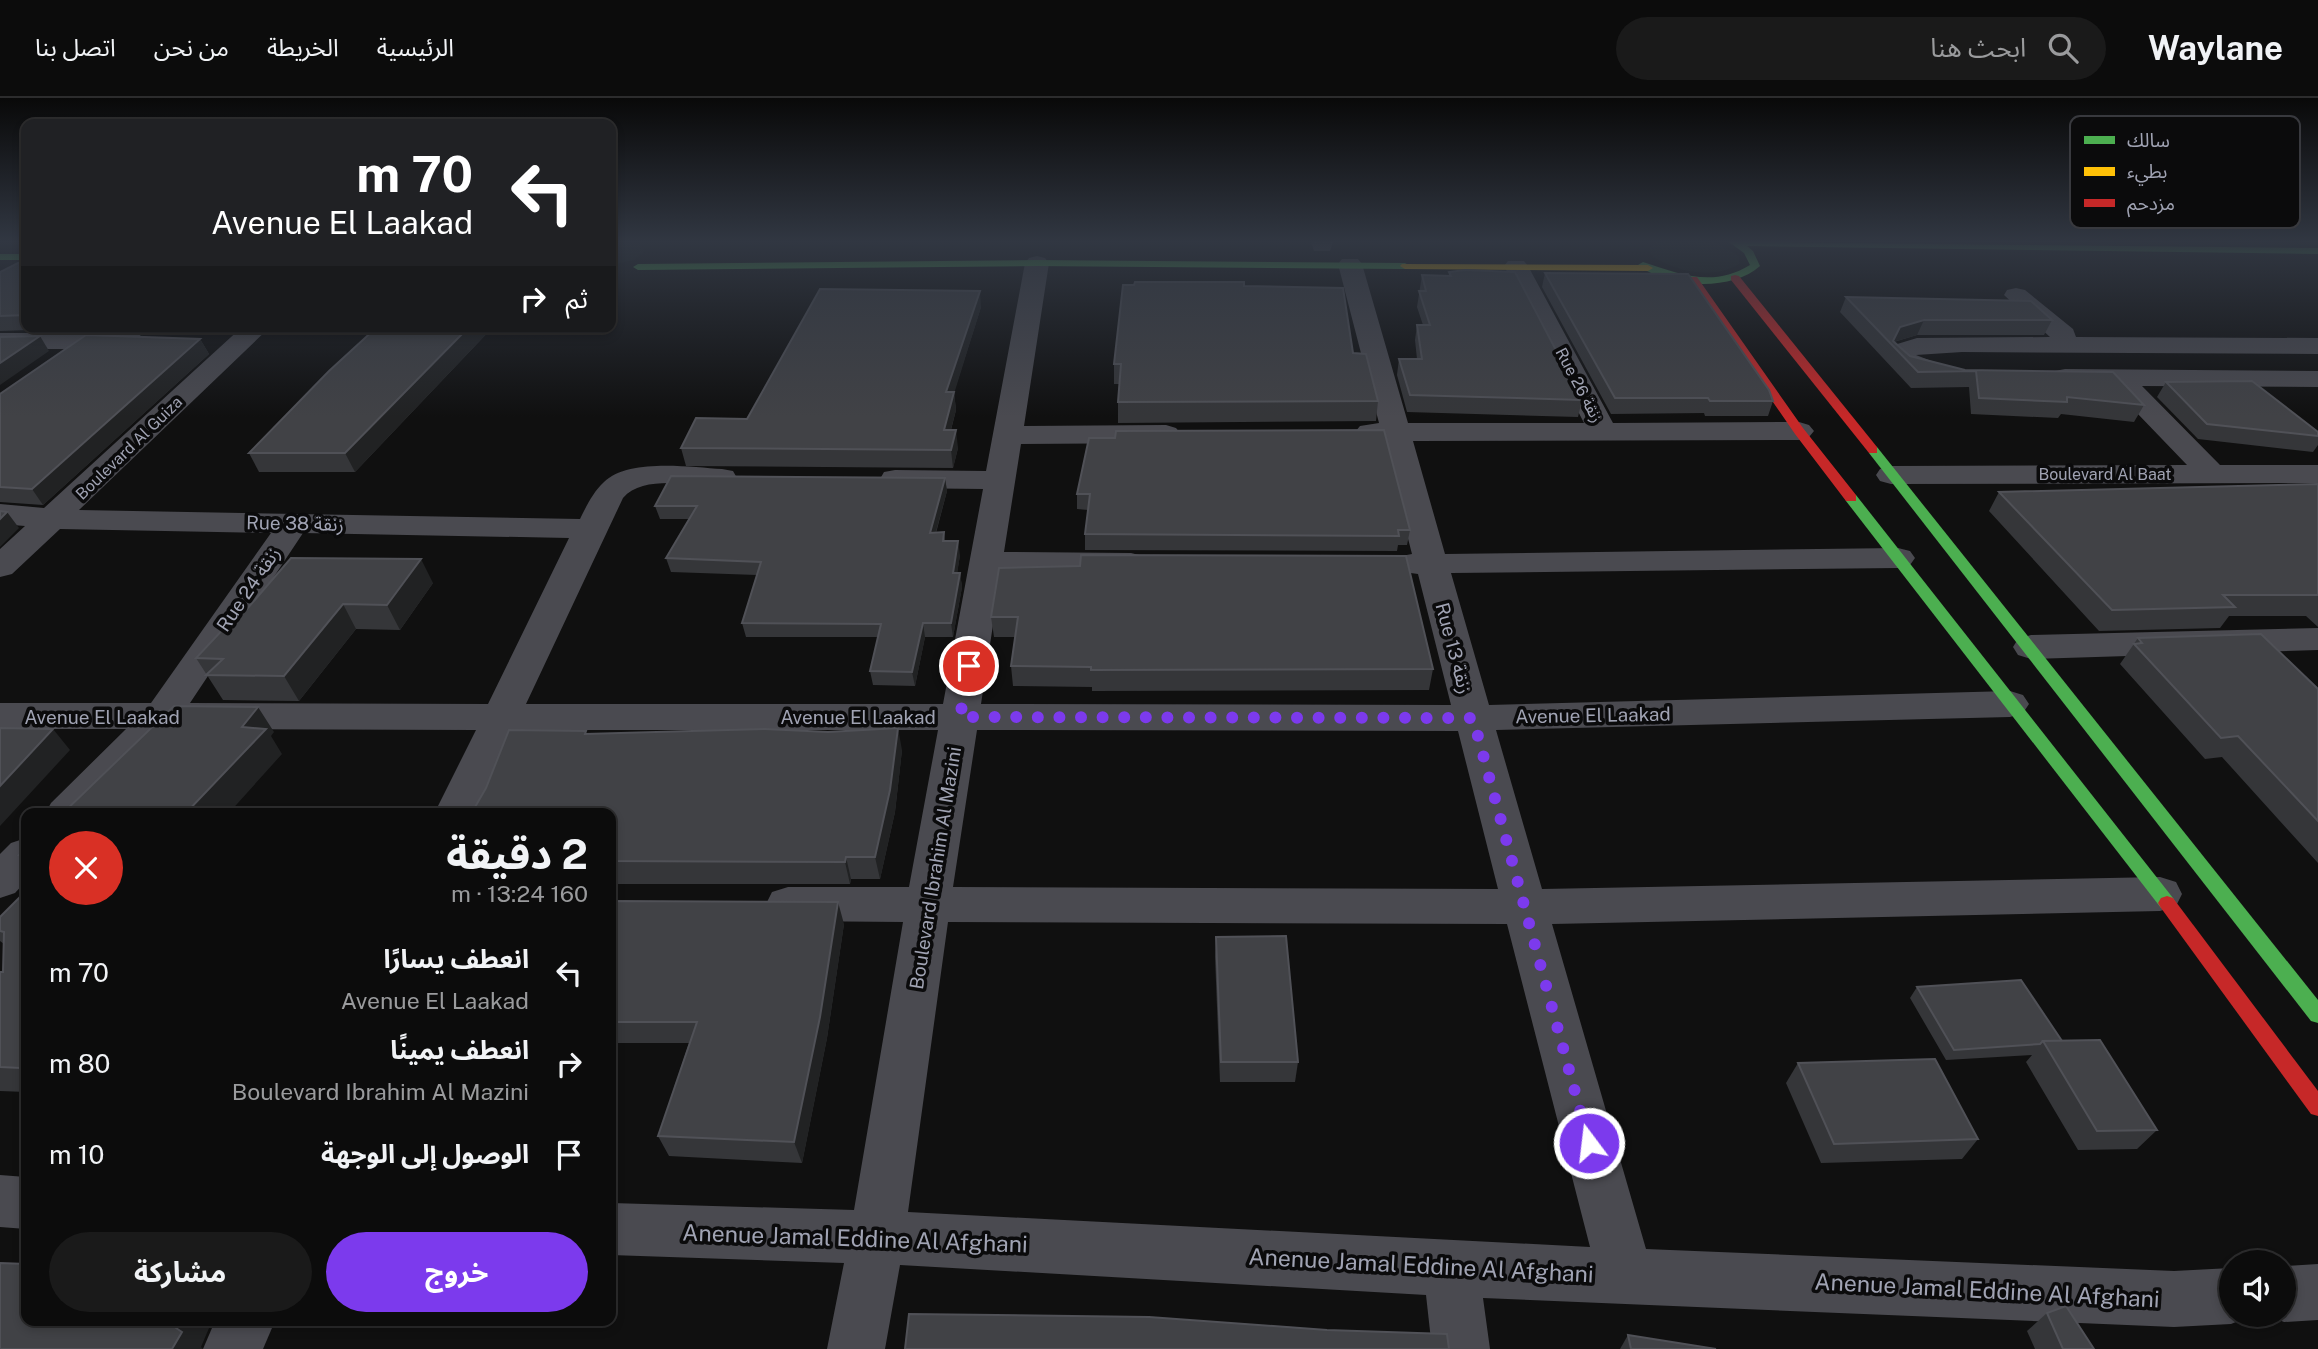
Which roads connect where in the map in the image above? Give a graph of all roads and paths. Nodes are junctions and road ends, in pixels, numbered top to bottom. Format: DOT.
graph roads {
  1 [pos="1031,300"];
  2 [pos="1347,300"];
  3 [pos="1534,300"];
  4 [pos="1708,300"];
  5 [pos="1753,300"];
  6 [pos="2022,300"];
  7 [pos="88,339"];
  8 [pos="233,339"];
  9 [pos="0,341"];
  10 [pos="155,342"];
  11 [pos="2076,346"];
  12 [pos="2318,346"];
  13 [pos="44,370"];
  14 [pos="1970,375"];
  15 [pos="2037,376"];
  16 [pos="2118,377"];
  17 [pos="2318,380"];
  18 [pos="1603,431"];
  19 [pos="1798,431"];
  20 [pos="1396,432"];
  21 [pos="1188,433"];
  22 [pos="1340,433"];
  23 [pos="1008,435"];
  24 [pos="2212,474"];
  25 [pos="2318,474"];
  26 [pos="1891,475"];
  27 [pos="750,478"];
  28 [pos="861,479"];
  29 [pos="1000,480"];
  30 [pos="0,514"];
  31 [pos="55,519"];
  32 [pos="294,523"];
  33 [pos="590,529"];
  34 [pos="1898,558"];
  35 [pos="986,562"];
  36 [pos="1167,563"];
  37 [pos="1376,564"];
  38 [pos="1432,564"];
  39 [pos="0,567"];
  40 [pos="2312,645"];
  41 [pos="2031,647"];
  42 [pos="2010,705"];
  43 [pos="0,716"];
  44 [pos="161,717"];
  45 [pos="502,717"];
  46 [pos="960,717"];
  47 [pos="1473,718"];
  48 [pos="72,808"];
  49 [pos="458,808"];
  50 [pos="21,859"];
  51 [pos="0,881"];
  52 [pos="2160,894"];
  53 [pos="749,904"];
  54 [pos="928,904"];
  55 [pos="1525,907"];
  56 [pos="2318,1015"];
  57 [pos="2318,1107"];
  58 [pos="0,1201"];
  59 [pos="21,1203"];
  60 [pos="616,1229"];
  61 [pos="877,1237"];
  62 [pos="1451,1269"];
  63 [pos="1625,1274"];
  64 [pos="2318,1292"];
  65 [pos="2296,1293"];
  66 [pos="2219,1297"];
  67 [pos="244,1326"];
  68 [pos="232,1349"];
  69 [pos="856,1349"];
  70 [pos="1461,1349"];
  1 -- 23 [label="street, Boulevard Ibrahim Al Mazini"];
  2 -- 20 [label="street, Rue 13 زنقة"];
  3 -- 18 [label="street, Rue 26 زنقة"];
  4 -- 19 [label="main road"];
  5 -- 26 [label="main road"];
  6 -- 11 [label="street"];
  7 -- 9 [label="street"];
  7 -- 10 [label="street"];
  7 -- 13 [label="street"];
  8 -- 31 [label="street, Boulevard Al Guiza"];
  11 -- 12 [label="street"];
  11 -- 14 [label="street"];
  15 -- 16 [label="street"];
  16 -- 17 [label="street"];
  16 -- 24 [label="street"];
  18 -- 19 [label="street"];
  18 -- 20 [label="street"];
  19 -- 34 [label="main road"];
  20 -- 22 [label="street"];
  20 -- 38 [label="street, Rue 13 زنقة"];
  21 -- 23 [label="street"];
  23 -- 29 [label="street, Boulevard Ibrahim Al Mazini"];
  24 -- 25 [label="street, Boulevard Al Baat"];
  24 -- 26 [label="street, Boulevard Al Baat"];
  26 -- 41 [label="main road"];
  27 -- 33 [label="street"];
  28 -- 29 [label="street"];
  29 -- 35 [label="street, Boulevard Ibrahim Al Mazini"];
  30 -- 31 [label="street, Rue 38 زنقة"];
  31 -- 32 [label="street, Rue 38 زنقة"];
  31 -- 39 [label="street, Boulevard Al Guiza"];
  32 -- 33 [label="street, Rue 38 زنقة"];
  32 -- 44 [label="street, Rue 24 زنقة"];
  33 -- 45 [label="street"];
  34 -- 38 [label="street"];
  34 -- 42 [label="main road"];
  35 -- 36 [label="street"];
  35 -- 46 [label="street, Boulevard Ibrahim Al Mazini"];
  37 -- 38 [label="street"];
  38 -- 47 [label="street, Rue 13 زنقة"];
  40 -- 41 [label="street"];
  41 -- 56 [label="main road"];
  42 -- 47 [label="street, Avenue El Laakad"];
  42 -- 52 [label="main road"];
  43 -- 44 [label="street, Avenue El Laakad"];
  44 -- 45 [label="street, Avenue El Laakad"];
  44 -- 48 [label="street, Rue 24 زنقة"];
  45 -- 46 [label="street, Avenue El Laakad"];
  45 -- 49 [label="street"];
  46 -- 47 [label="street, Avenue El Laakad"];
  46 -- 54 [label="street, Boulevard Ibrahim Al Mazini"];
  47 -- 55 [label="street, Rue 13 زنقة"];
  50 -- 51 [label="street"];
  52 -- 55 [label="street"];
  52 -- 57 [label="main road"];
  53 -- 54 [label="street"];
  54 -- 55 [label="street"];
  54 -- 61 [label="street, Boulevard Ibrahim Al Mazini"];
  55 -- 63 [label="street, Rue 13 زنقة"];
  58 -- 59 [label="street"];
  60 -- 61 [label="street, Anenue Jamal Eddine Al Afghani"];
  61 -- 62 [label="street, Anenue Jamal Eddine Al Afghani"];
  61 -- 69 [label="street, Boulevard Ibrahim Al Mazini"];
  62 -- 63 [label="street, Anenue Jamal Eddine Al Afghani"];
  62 -- 70 [label="street"];
  63 -- 66 [label="street, Anenue Jamal Eddine Al Afghani"];
  64 -- 65 [label="street"];
  67 -- 68 [label="street"];
}
